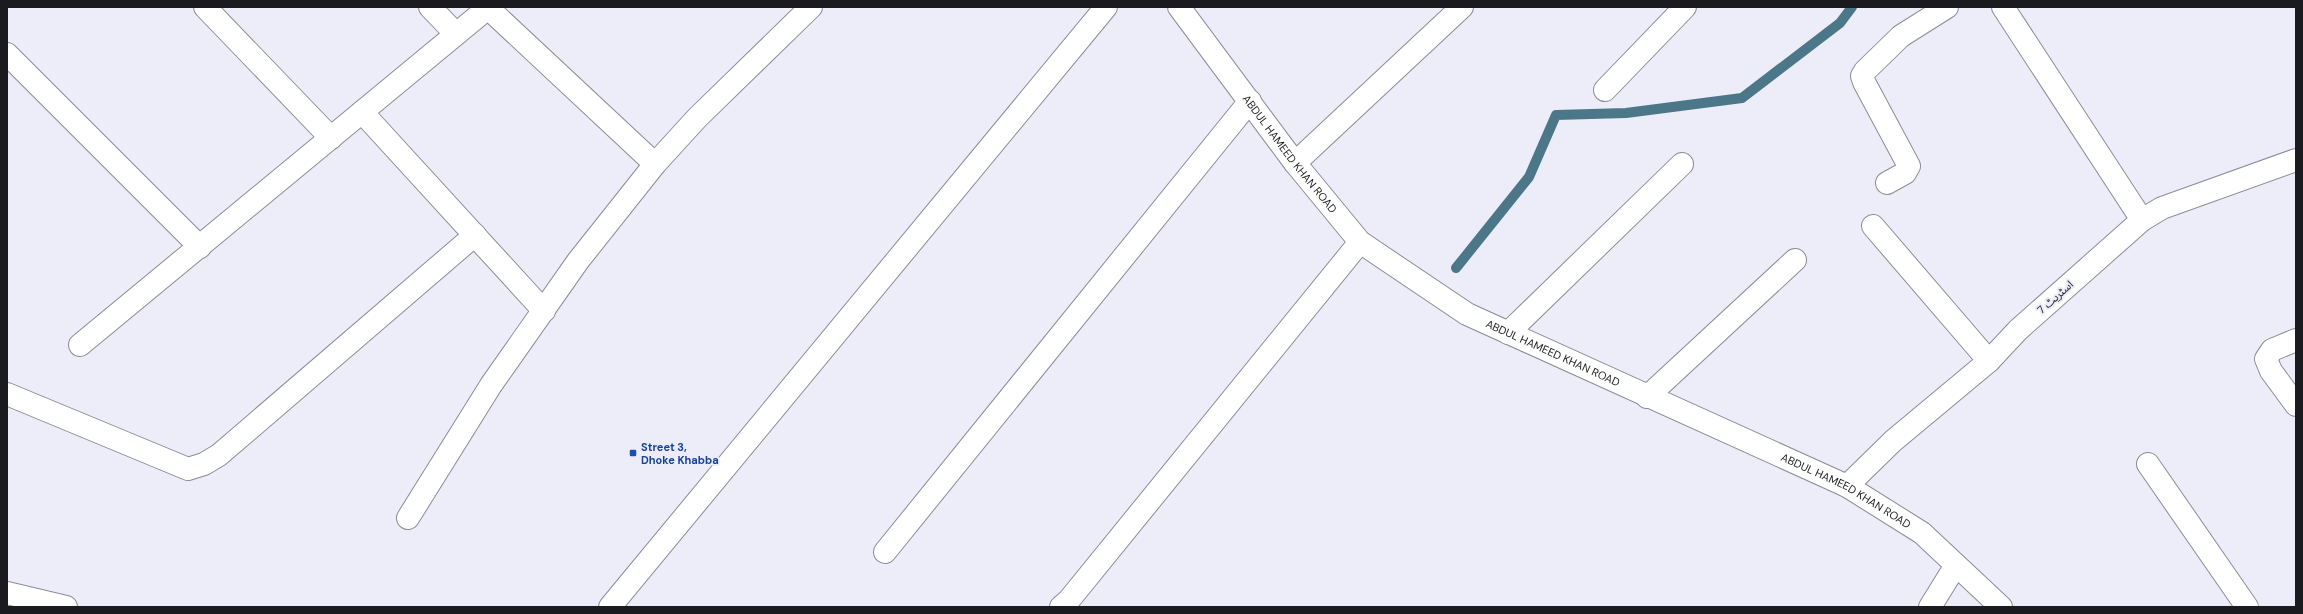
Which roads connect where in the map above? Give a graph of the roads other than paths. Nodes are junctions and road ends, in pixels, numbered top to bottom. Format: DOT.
graph roads {
  1 [pos="205,7"];
  2 [pos="430,7"];
  3 [pos="812,7"];
  4 [pos="1106,7"];
  5 [pos="1179,7"];
  6 [pos="1462,7"];
  7 [pos="1685,7"];
  8 [pos="1947,7"];
  9 [pos="2003,7"];
  10 [pos="488,8"];
  11 [pos="456,34"];
  12 [pos="7,54"];
  13 [pos="1605,90"];
  14 [pos="1250,101"];
  15 [pos="362,112"];
  16 [pos="331,138"];
  17 [pos="2296,160"];
  18 [pos="1295,163"];
  19 [pos="655,164"];
  20 [pos="1682,164"];
  21 [pos="1887,184"];
  22 [pos="2142,220"];
  23 [pos="1873,226"];
  24 [pos="475,235"];
  25 [pos="1360,242"];
  26 [pos="200,246"];
  27 [pos="1795,260"];
  28 [pos="544,310"];
  29 [pos="1508,333"];
  30 [pos="2296,340"];
  31 [pos="80,345"];
  32 [pos="1989,361"];
  33 [pos="7,394"];
  34 [pos="1647,396"];
  35 [pos="2296,405"];
  36 [pos="2148,464"];
  37 [pos="1846,486"];
  38 [pos="408,518"];
  39 [pos="885,552"];
  40 [pos="1956,565"];
  41 [pos="7,593"];
  42 [pos="66,607"];
  43 [pos="610,607"];
  44 [pos="1061,607"];
  45 [pos="1930,607"];
  46 [pos="2001,607"];
  47 [pos="2247,607"];
  1 -- 16 [label="street"];
  2 -- 11 [label="street"];
  3 -- 19 [label="street"];
  4 -- 43 [label="street"];
  5 -- 14 [label="street, ABDUL HAMEED KHAN ROAD"];
  6 -- 18 [label="street"];
  7 -- 13 [label="street"];
  8 -- 21 [label="street"];
  9 -- 22 [label="street"];
  10 -- 11 [label="street"];
  10 -- 19 [label="street"];
  11 -- 15 [label="street"];
  12 -- 26 [label="street"];
  14 -- 18 [label="street, ABDUL HAMEED KHAN ROAD"];
  14 -- 39 [label="street"];
  15 -- 16 [label="street"];
  15 -- 24 [label="street"];
  16 -- 26 [label="street"];
  17 -- 22 [label="street, اسٹریٹ 7"];
  18 -- 25 [label="street, ABDUL HAMEED KHAN ROAD"];
  19 -- 28 [label="street"];
  20 -- 29 [label="street"];
  22 -- 32 [label="street, اسٹریٹ 7"];
  23 -- 32 [label="street"];
  24 -- 28 [label="street"];
  24 -- 33 [label="street"];
  25 -- 29 [label="street, ABDUL HAMEED KHAN ROAD"];
  25 -- 44 [label="street"];
  26 -- 31 [label="street"];
  27 -- 34 [label="street"];
  28 -- 38 [label="street"];
  29 -- 34 [label="street, ABDUL HAMEED KHAN ROAD"];
  30 -- 35 [label="street"];
  32 -- 37 [label="street, اسٹریٹ 7"];
  34 -- 37 [label="street, ABDUL HAMEED KHAN ROAD"];
  36 -- 47 [label="street"];
  37 -- 40 [label="street, ABDUL HAMEED KHAN ROAD"];
  40 -- 45 [label="street"];
  40 -- 46 [label="street, ABDUL HAMEED KHAN ROAD"];
  41 -- 42 [label="street"];
}
